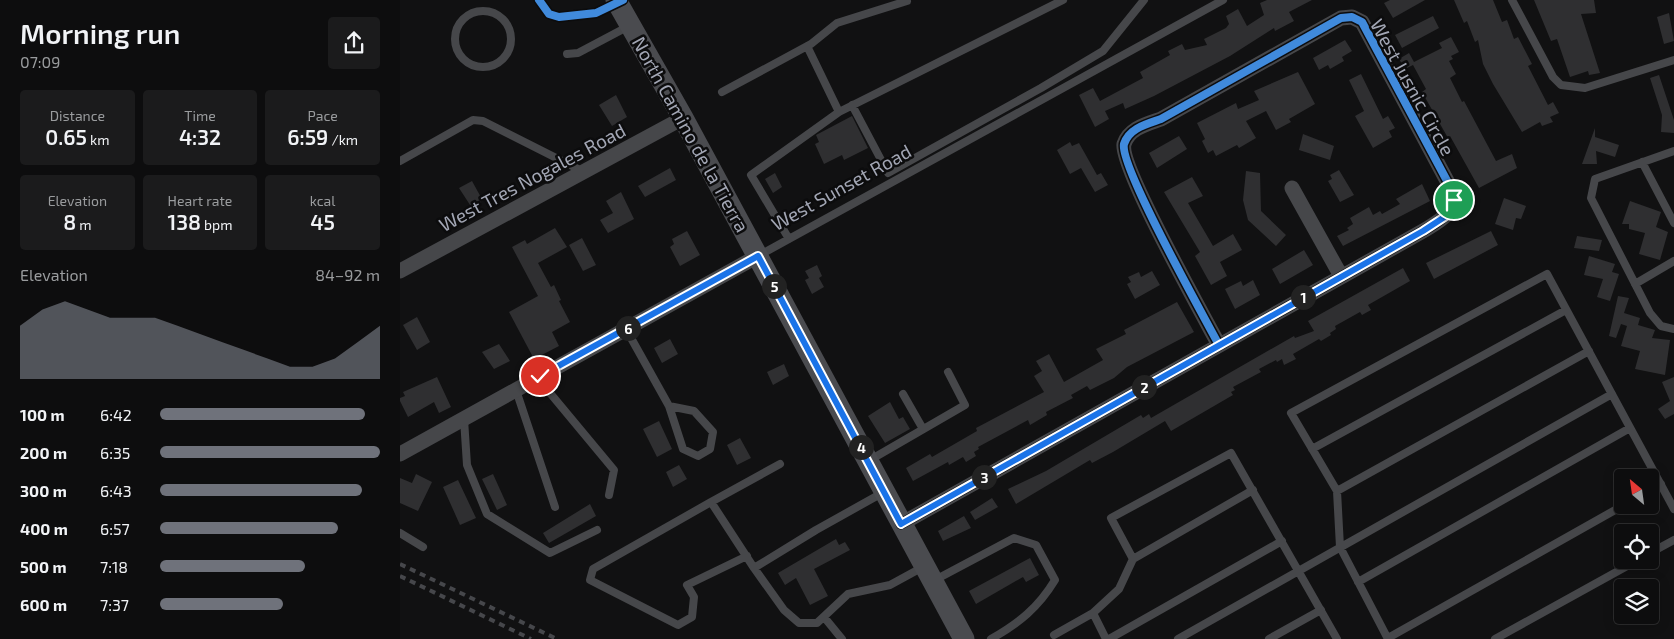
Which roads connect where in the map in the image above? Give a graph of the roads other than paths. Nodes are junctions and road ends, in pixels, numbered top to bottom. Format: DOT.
graph roads {
  1 [pos="616,0"];
  2 [pos="1063,0"];
  3 [pos="1144,0"];
  4 [pos="1223,0"];
  5 [pos="1513,0"];
  6 [pos="907,1"];
  7 [pos="631,25"];
  8 [pos="457,32"];
  9 [pos="807,46"];
  10 [pos="567,54"];
  11 [pos="1674,60"];
  12 [pos="722,92"];
  13 [pos="852,105"];
  14 [pos="839,112"];
  15 [pos="684,118"];
  16 [pos="1674,151"];
  17 [pos="400,161"];
  18 [pos="1642,162"];
  19 [pos="584,172"];
  20 [pos="1292,188"];
  21 [pos="1674,223"];
  22 [pos="789,239"];
  23 [pos="758,256"];
  24 [pos="1674,261"];
  25 [pos="400,271"];
  26 [pos="1341,276"];
  27 [pos="1635,284"];
  28 [pos="1566,310"];
  29 [pos="626,329"];
  30 [pos="1674,329"];
  31 [pos="1219,345"];
  32 [pos="1589,351"];
  33 [pos="948,372"];
  34 [pos="540,376"];
  35 [pos="516,390"];
  36 [pos="903,394"];
  37 [pos="1612,394"];
  38 [pos="670,406"];
  39 [pos="464,418"];
  40 [pos="923,428"];
  41 [pos="1630,428"];
  42 [pos="1312,449"];
  43 [pos="400,454"];
  44 [pos="868,461"];
  45 [pos="780,464"];
  46 [pos="1661,484"];
  47 [pos="1252,490"];
  48 [pos="1337,491"];
  49 [pos="884,492"];
  50 [pos="610,495"];
  51 [pos="711,502"];
  52 [pos="554,507"];
  53 [pos="1674,509"];
  54 [pos="1614,511"];
  55 [pos="901,524"];
  56 [pos="596,530"];
  57 [pos="400,533"];
  58 [pos="1674,540"];
  59 [pos="1282,541"];
  60 [pos="423,547"];
  61 [pos="1340,547"];
  62 [pos="1659,548"];
  63 [pos="747,556"];
  64 [pos="1133,559"];
  65 [pos="754,568"];
  66 [pos="1622,569"];
  67 [pos="1299,570"];
  68 [pos="929,573"];
  69 [pos="1358,582"];
  70 [pos="1321,610"];
  71 [pos="1093,613"];
  72 [pos="824,617"];
  73 [pos="1054,635"];
  74 [pos="1388,638"];
  75 [pos="842,639"];
  76 [pos="964,639"];
  77 [pos="991,639"];
  78 [pos="1108,639"];
  79 [pos="1178,639"];
  80 [pos="1269,639"];
  81 [pos="1337,639"];
  82 [pos="1496,639"];
  1 -- 7 [label="street, North Camino de la Tierra"];
  2 -- 13 [label="lane"];
  3 -- 13 [label="lane"];
  4 -- 22 [label="lane, West Sunset Road"];
  5 -- 11 [label="lane"];
  6 -- 9 [label="lane"];
  7 -- 10 [label="lane"];
  7 -- 15 [label="street, North Camino de la Tierra"];
  8 -- 8 [label="lane"];
  9 -- 12 [label="lane"];
  9 -- 14 [label="lane"];
  13 -- 14 [label="lane"];
  14 -- 22 [label="lane"];
  15 -- 19 [label="street, West Tres Nogales Road"];
  15 -- 23 [label="street, North Camino de la Tierra"];
  16 -- 18 [label="lane"];
  17 -- 19 [label="lane"];
  18 -- 21 [label="lane"];
  18 -- 27 [label="lane"];
  19 -- 25 [label="street, West Tres Nogales Road"];
  20 -- 26 [label="street"];
  22 -- 23 [label="lane, West Sunset Road"];
  23 -- 29 [label="street, West Sunset Road"];
  23 -- 44 [label="street, North Camino de la Tierra"];
  24 -- 27 [label="lane"];
  26 -- 31 [label="street, West Jusnic Circle"];
  26 -- 31 [label="street, West Jusnic Circle"];
  27 -- 30 [label="lane"];
  28 -- 32 [label="lane"];
  28 -- 42 [label="lane"];
  28 -- 42 [label="lane"];
  29 -- 34 [label="street, West Sunset Road"];
  29 -- 38 [label="lane"];
  31 -- 55 [label="street, West Jusnic Circle"];
  32 -- 37 [label="lane"];
  32 -- 48 [label="lane"];
  33 -- 40 [label="lane"];
  34 -- 35 [label="street, West Sunset Road"];
  34 -- 50 [label="lane"];
  35 -- 39 [label="street, West Sunset Road"];
  35 -- 52 [label="lane"];
  36 -- 40 [label="lane"];
  37 -- 41 [label="lane"];
  37 -- 61 [label="lane"];
  38 -- 38 [label="lane"];
  39 -- 43 [label="street, West Sunset Road"];
  39 -- 56 [label="lane"];
  40 -- 44 [label="lane"];
  41 -- 46 [label="lane"];
  41 -- 69 [label="lane"];
  42 -- 48 [label="lane"];
  44 -- 49 [label="street, North Camino de la Tierra"];
  45 -- 51 [label="lane"];
  46 -- 53 [label="lane"];
  47 -- 59 [label="lane"];
  47 -- 64 [label="lane"];
  47 -- 64 [label="lane"];
  48 -- 61 [label="lane"];
  49 -- 55 [label="street, North Camino de la Tierra"];
  49 -- 65 [label="lane"];
  51 -- 63 [label="lane"];
  51 -- 63 [label="lane"];
  54 -- 74 [label="lane"];
  55 -- 68 [label="street, North Camino de la Tierra"];
  57 -- 60 [label="lane"];
  58 -- 62 [label="lane"];
  59 -- 67 [label="lane"];
  59 -- 78 [label="lane"];
  61 -- 67 [label="lane"];
  61 -- 69 [label="lane"];
  63 -- 65 [label="lane"];
  64 -- 71 [label="lane"];
  65 -- 72 [label="lane"];
  66 -- 82 [label="lane"];
  67 -- 70 [label="lane"];
  67 -- 79 [label="lane"];
  68 -- 72 [label="lane"];
  68 -- 76 [label="street, North Camino de la Tierra"];
  68 -- 77 [label="lane"];
  69 -- 74 [label="lane"];
  70 -- 80 [label="lane"];
  70 -- 81 [label="lane"];
  71 -- 73 [label="lane"];
  71 -- 78 [label="lane"];
  72 -- 75 [label="lane"];
}
